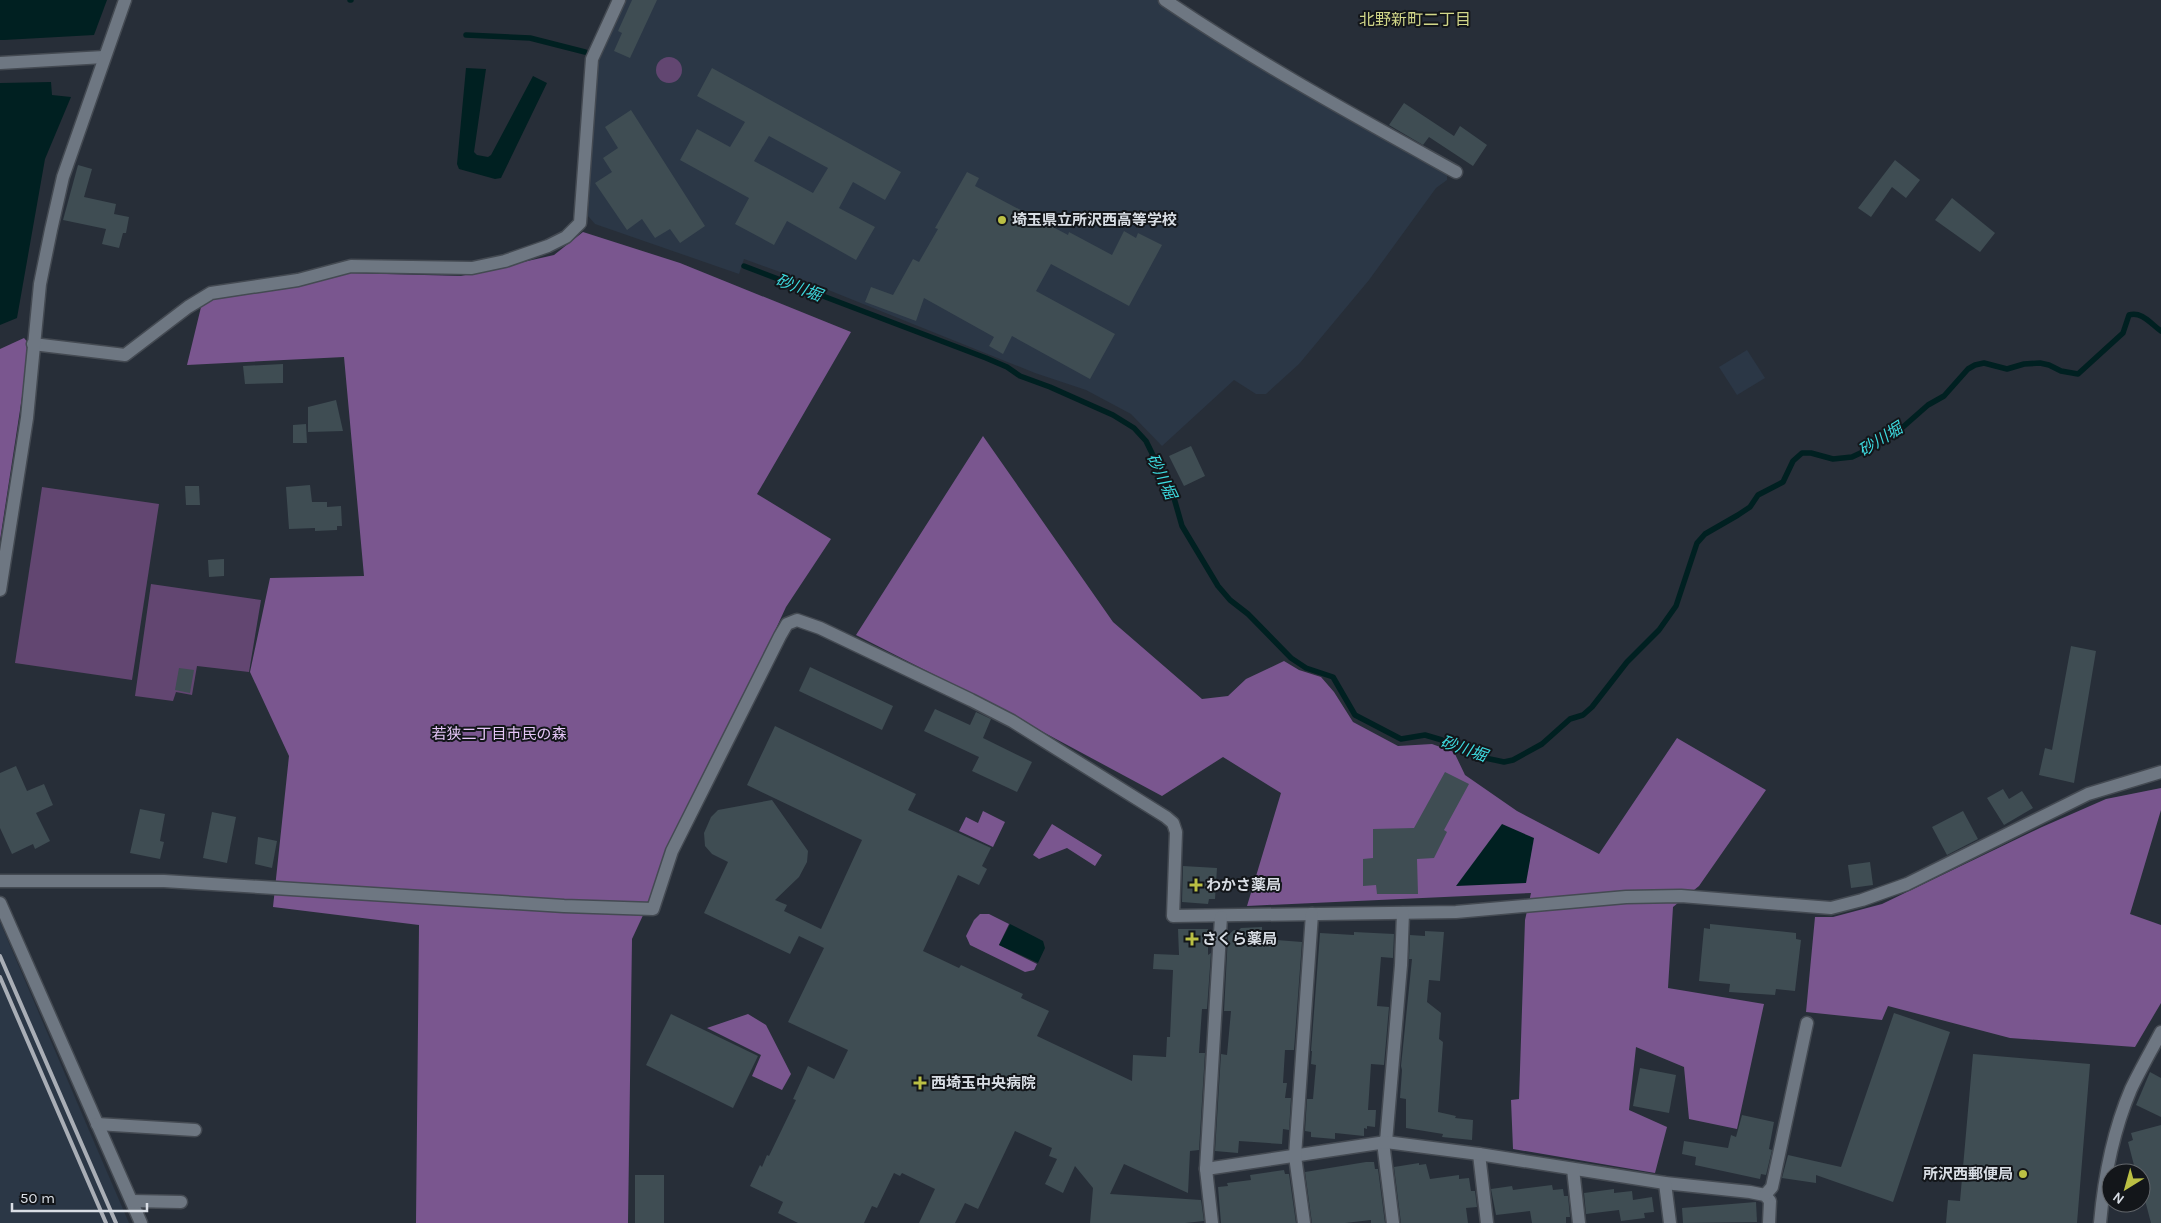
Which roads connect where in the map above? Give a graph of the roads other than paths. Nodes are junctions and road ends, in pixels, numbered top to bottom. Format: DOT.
graph roads {
  1 [pos="124,0"];
  2 [pos="620,0"];
  3 [pos="1165,0"];
  4 [pos="104,57"];
  5 [pos="0,62"];
  6 [pos="1456,172"];
  7 [pos="34,344"];
  8 [pos="0,590"];
  9 [pos="2161,772"];
  10 [pos="0,881"];
  11 [pos="0,903"];
  12 [pos="1403,913"];
  13 [pos="1312,914"];
  14 [pos="1221,917"];
  15 [pos="1807,1023"];
  16 [pos="2161,1032"];
  17 [pos="97,1124"];
  18 [pos="195,1130"];
  19 [pos="1385,1142"];
  20 [pos="1479,1154"];
  21 [pos="1295,1156"];
  22 [pos="1206,1169"];
  23 [pos="1573,1169"];
  24 [pos="1665,1183"];
  25 [pos="1765,1195"];
  26 [pos="132,1202"];
  27 [pos="181,1202"];
  28 [pos="141,1223"];
  29 [pos="1212,1223"];
  30 [pos="1304,1223"];
  31 [pos="1393,1223"];
  32 [pos="1487,1223"];
  33 [pos="1579,1223"];
  34 [pos="1670,1223"];
  35 [pos="1769,1223"];
  36 [pos="2100,1223"];
  1 -- 4 [label="street"];
  2 -- 7 [label="street"];
  3 -- 6 [label="street"];
  4 -- 5 [label="street"];
  4 -- 7 [label="street"];
  7 -- 8 [label="street"];
  9 -- 12 [label="street"];
  10 -- 14 [label="street"];
  11 -- 17 [label="street"];
  12 -- 13 [label="street"];
  12 -- 19 [label="street"];
  13 -- 14 [label="street"];
  13 -- 21 [label="street"];
  14 -- 22 [label="street"];
  15 -- 25 [label="street"];
  16 -- 36 [label="street"];
  17 -- 18 [label="street"];
  17 -- 26 [label="street"];
  19 -- 20 [label="street"];
  19 -- 21 [label="street"];
  19 -- 31 [label="street"];
  20 -- 23 [label="street"];
  20 -- 32 [label="street"];
  21 -- 22 [label="street"];
  21 -- 30 [label="street"];
  22 -- 29 [label="street"];
  23 -- 24 [label="street"];
  23 -- 33 [label="street"];
  24 -- 25 [label="street"];
  24 -- 34 [label="street"];
  25 -- 35 [label="street"];
  26 -- 27 [label="street"];
  26 -- 28 [label="street"];
}
